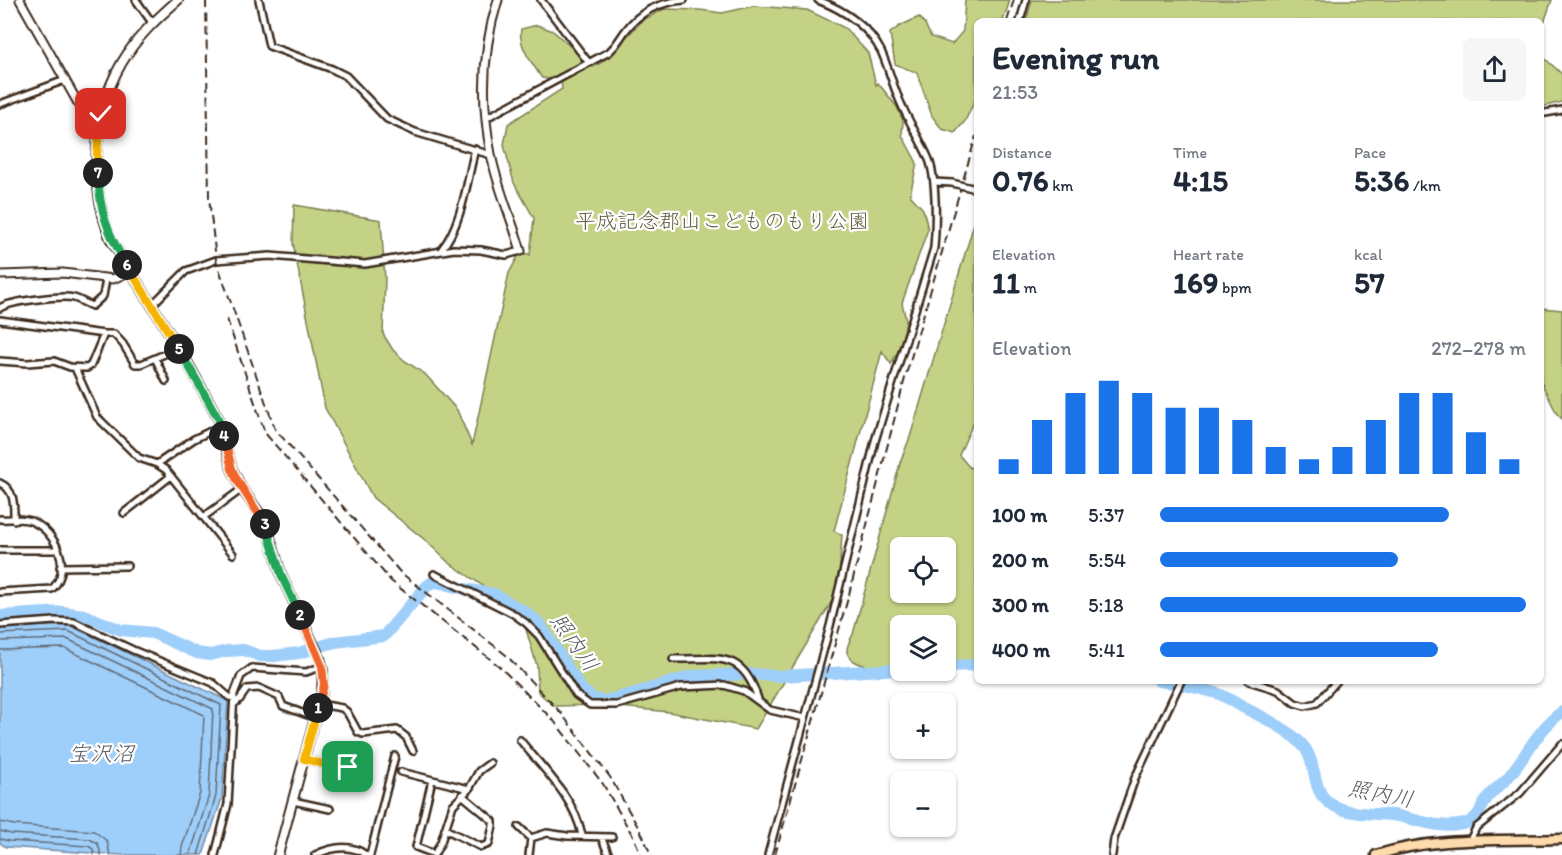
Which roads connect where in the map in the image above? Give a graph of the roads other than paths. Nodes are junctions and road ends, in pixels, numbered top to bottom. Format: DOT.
graph roads {
  1 [pos="20,0"];
  2 [pos="136,0"];
  3 [pos="178,0"];
  4 [pos="260,0"];
  5 [pos="498,0"];
  6 [pos="541,0"];
  7 [pos="684,0"];
  8 [pos="818,0"];
  9 [pos="1026,0"];
  10 [pos="1021,18"];
  11 [pos="153,24"];
  12 [pos="589,63"];
  13 [pos="65,80"];
  14 [pos="0,104"];
  15 [pos="1562,110"];
  16 [pos="1544,113"];
  17 [pos="486,118"];
  18 [pos="99,120"];
  19 [pos="475,149"];
  20 [pos="491,155"];
  21 [pos="934,182"];
  22 [pos="974,188"];
  23 [pos="441,250"];
  24 [pos="522,251"];
  25 [pos="131,271"];
  26 [pos="0,275"];
  27 [pos="105,279"];
  28 [pos="151,306"];
  29 [pos="0,308"];
  30 [pos="0,320"];
  31 [pos="104,333"];
  32 [pos="179,348"];
  33 [pos="155,358"];
  34 [pos="0,361"];
  35 [pos="75,368"];
  36 [pos="166,381"];
  37 [pos="221,426"];
  38 [pos="157,464"];
  39 [pos="171,476"];
  40 [pos="0,483"];
  41 [pos="242,489"];
  42 [pos="124,513"];
  43 [pos="205,516"];
  44 [pos="0,519"];
  45 [pos="14,520"];
  46 [pos="0,550"];
  47 [pos="58,550"];
  48 [pos="233,554"];
  49 [pos="127,566"];
  50 [pos="60,567"];
  51 [pos="434,574"];
  52 [pos="0,592"];
  53 [pos="0,625"];
  54 [pos="673,659"];
  55 [pos="321,662"];
  56 [pos="1180,684"];
  57 [pos="1259,684"];
  58 [pos="1334,684"];
  59 [pos="234,701"];
  60 [pos="758,701"];
  61 [pos="319,704"];
  62 [pos="316,718"];
  63 [pos="805,718"];
  64 [pos="520,740"];
  65 [pos="1562,744"];
  66 [pos="413,751"];
  67 [pos="350,754"];
  68 [pos="395,756"];
  69 [pos="304,759"];
  70 [pos="490,763"];
  71 [pos="402,772"];
  72 [pos="432,780"];
  73 [pos="469,789"];
  74 [pos="462,795"];
  75 [pos="292,801"];
  76 [pos="330,809"];
  77 [pos="519,827"];
  78 [pos="445,829"];
  79 [pos="582,836"];
  80 [pos="601,837"];
  81 [pos="612,837"];
  82 [pos="531,838"];
  83 [pos="1562,839"];
  84 [pos="1470,840"];
  85 [pos="434,854"];
  86 [pos="215,855"];
  87 [pos="278,855"];
  88 [pos="315,855"];
  89 [pos="368,855"];
  90 [pos="529,855"];
  91 [pos="609,855"];
  92 [pos="768,855"];
  93 [pos="1112,855"];
  94 [pos="1376,855"];
  1 -- 13 [label="street"];
  2 -- 11 [label="street"];
  3 -- 11 [label="main road"];
  4 -- 19 [label="street"];
  5 -- 17 [label="street"];
  6 -- 12 [label="street"];
  7 -- 12 [label="street"];
  8 -- 21 [label="street"];
  9 -- 10 [label="street"];
  11 -- 18 [label="main road"];
  12 -- 17 [label="street"];
  13 -- 14 [label="street"];
  13 -- 18 [label="street"];
  15 -- 16 [label="street"];
  17 -- 20 [label="street"];
  18 -- 25 [label="main road"];
  19 -- 20 [label="street"];
  19 -- 23 [label="street"];
  20 -- 24 [label="street"];
  21 -- 22 [label="street, bridge"];
  21 -- 63 [label="street"];
  23 -- 24 [label="street"];
  23 -- 28 [label="street"];
  25 -- 27 [label="street"];
  25 -- 28 [label="main road"];
  26 -- 27 [label="street"];
  27 -- 29 [label="street"];
  28 -- 32 [label="main road"];
  30 -- 31 [label="street"];
  31 -- 33 [label="street"];
  31 -- 35 [label="street"];
  32 -- 33 [label="street"];
  32 -- 37 [label="main road"];
  33 -- 36 [label="street"];
  34 -- 35 [label="street"];
  35 -- 38 [label="street"];
  37 -- 38 [label="street"];
  37 -- 41 [label="main road"];
  38 -- 39 [label="street"];
  39 -- 42 [label="street"];
  39 -- 43 [label="street"];
  40 -- 45 [label="street"];
  41 -- 43 [label="street"];
  41 -- 55 [label="main road"];
  43 -- 48 [label="street"];
  44 -- 45 [label="street"];
  45 -- 47 [label="street"];
  46 -- 47 [label="street"];
  47 -- 50 [label="street"];
  49 -- 50 [label="street"];
  50 -- 52 [label="street"];
  51 -- 60 [label="street"];
  53 -- 59 [label="street"];
  54 -- 60 [label="street"];
  55 -- 59 [label="street"];
  55 -- 61 [label="main road"];
  56 -- 93 [label="street"];
  57 -- 58 [label="street"];
  59 -- 62 [label="street"];
  59 -- 86 [label="street"];
  60 -- 63 [label="street"];
  61 -- 62 [label="main road"];
  61 -- 66 [label="street"];
  62 -- 69 [label="main road"];
  63 -- 92 [label="street"];
  64 -- 79 [label="street"];
  65 -- 84 [label="street"];
  67 -- 69 [label="street"];
  68 -- 89 [label="street"];
  69 -- 75 [label="main road"];
  70 -- 73 [label="street"];
  71 -- 72 [label="street"];
  72 -- 73 [label="street"];
  72 -- 85 [label="street"];
  73 -- 74 [label="street"];
  74 -- 78 [label="street"];
  74 -- 78 [label="street"];
  75 -- 76 [label="street"];
  75 -- 87 [label="main road"];
  77 -- 82 [label="street"];
  78 -- 85 [label="street"];
  79 -- 80 [label="street"];
  79 -- 82 [label="street"];
  80 -- 81 [label="street"];
  80 -- 91 [label="street"];
  82 -- 90 [label="street"];
  83 -- 84 [label="highway"];
  84 -- 94 [label="highway"];
  88 -- 89 [label="street"];
}
